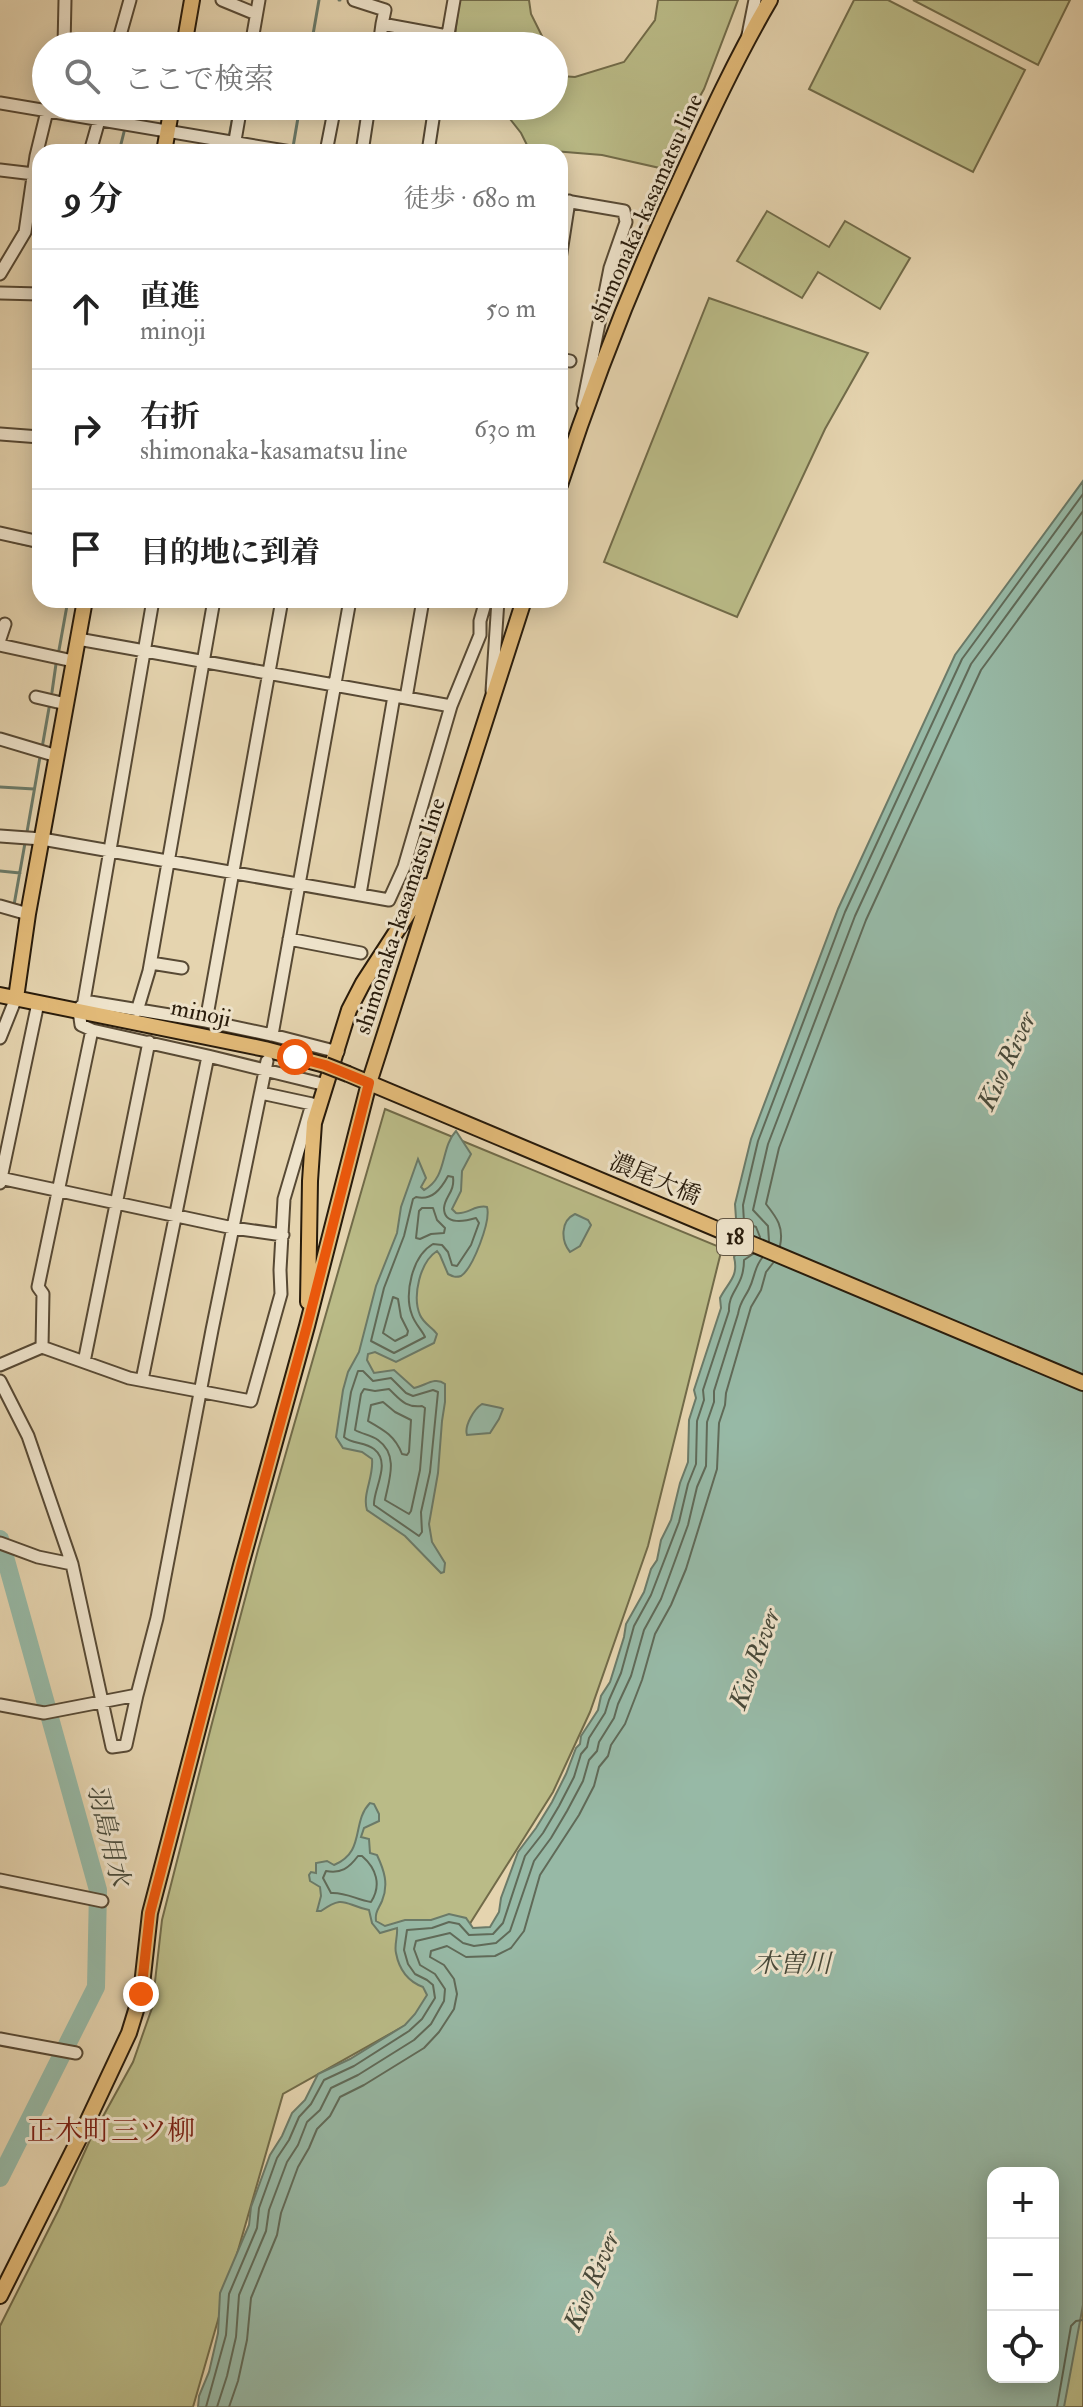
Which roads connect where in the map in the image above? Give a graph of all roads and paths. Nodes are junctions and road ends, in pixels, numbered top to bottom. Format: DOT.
graph roads {
  1 [pos="65,0"];
  2 [pos="130,0"];
  3 [pos="192,0"];
  4 [pos="222,0"];
  5 [pos="259,0"];
  6 [pos="354,0"];
  7 [pos="454,0"];
  8 [pos="755,0"];
  9 [pos="770,0"];
  10 [pos="386,5"];
  11 [pos="256,14"];
  12 [pos="382,24"];
  13 [pos="64,32"];
  14 [pos="121,32"];
  15 [pos="186,32"];
  16 [pos="253,32"];
  17 [pos="381,32"];
  18 [pos="413,32"];
  19 [pos="449,32"];
  20 [pos="748,37"];
  21 [pos="0,103"];
  22 [pos="32,107"];
  23 [pos="45,120"];
  24 [pos="95,120"];
  25 [pos="169,120"];
  26 [pos="239,120"];
  27 [pos="332,120"];
  28 [pos="367,120"];
  29 [pos="433,120"];
  30 [pos="99,121"];
  31 [pos="167,131"];
  32 [pos="40,144"];
  33 [pos="92,144"];
  34 [pos="165,144"];
  35 [pos="221,144"];
  36 [pos="235,144"];
  37 [pos="328,144"];
  38 [pos="363,144"];
  39 [pos="429,144"];
  40 [pos="0,170"];
  41 [pos="32,174"];
  42 [pos="32,187"];
  43 [pos="568,201"];
  44 [pos="0,247"];
  45 [pos="17,247"];
  46 [pos="0,274"];
  47 [pos="0,293"];
  48 [pos="32,294"];
  49 [pos="581,421"];
  50 [pos="0,434"];
  51 [pos="32,436"];
  52 [pos="568,461"];
  53 [pos="0,533"];
  54 [pos="32,540"];
  55 [pos="84,608"];
  56 [pos="152,608"];
  57 [pos="213,608"];
  58 [pos="281,608"];
  59 [pos="349,608"];
  60 [pos="421,608"];
  61 [pos="484,608"];
  62 [pos="498,608"];
  63 [pos="522,608"];
  64 [pos="5,624"];
  65 [pos="78,639"];
  66 [pos="0,642"];
  67 [pos="144,651"];
  68 [pos="73,661"];
  69 [pos="204,662"];
  70 [pos="269,674"];
  71 [pos="335,685"];
  72 [pos="36,697"];
  73 [pos="400,697"];
  74 [pos="66,704"];
  75 [pos="492,705"];
  76 [pos="451,706"];
  77 [pos="0,739"];
  78 [pos="57,756"];
  79 [pos="0,836"];
  80 [pos="42,839"];
  81 [pos="444,849"];
  82 [pos="109,851"];
  83 [pos="169,861"];
  84 [pos="234,872"];
  85 [pos="299,883"];
  86 [pos="360,894"];
  87 [pos="0,906"];
  88 [pos="28,914"];
  89 [pos="289,939"];
  90 [pos="361,953"];
  91 [pos="151,963"];
  92 [pos="182,968"];
  93 [pos="0,995"];
  94 [pos="16,998"];
  95 [pos="38,1003"];
  96 [pos="81,1006"];
  97 [pos="137,1011"];
  98 [pos="206,1021"];
  99 [pos="92,1030"];
  100 [pos="272,1035"];
  101 [pos="0,1038"];
  102 [pos="149,1042"];
  103 [pos="338,1052"];
  104 [pos="208,1056"];
  105 [pos="266,1065"];
  106 [pos="369,1083"];
  107 [pos="326,1085"];
  108 [pos="388,1091"];
  109 [pos="261,1093"];
  110 [pos="0,1180"];
  111 [pos="58,1189"];
  112 [pos="115,1203"];
  113 [pos="175,1216"];
  114 [pos="233,1228"];
  115 [pos="283,1235"];
  116 [pos="307,1326"];
  117 [pos="42,1347"];
  118 [pos="84,1362"];
  119 [pos="0,1365"];
  120 [pos="142,1380"];
  121 [pos="0,1381"];
  122 [pos="1083,1383"];
  123 [pos="200,1392"];
  124 [pos="5,1545"];
  125 [pos="72,1564"];
  126 [pos="137,1695"];
  127 [pos="103,1702"];
  128 [pos="0,1705"];
  129 [pos="0,1880"];
  130 [pos="102,1901"];
  131 [pos="0,2039"];
  132 [pos="76,2053"];
  133 [pos="0,2296"];
  1 -- 13 [label="street"];
  2 -- 14 [label="street"];
  3 -- 15 [label="main road"];
  4 -- 11 [label="street"];
  5 -- 11 [label="street"];
  6 -- 10 [label="street"];
  7 -- 19 [label="street"];
  8 -- 20 [label="street"];
  9 -- 20 [label="main road, shimonaka-kasamatsu line"];
  10 -- 12 [label="street"];
  11 -- 16 [label="street"];
  12 -- 17 [label="street"];
  12 -- 18 [label="street"];
  20 -- 49 [label="main road, shimonaka-kasamatsu line"];
  21 -- 22 [label="street"];
  23 -- 32 [label="street"];
  24 -- 30 [label="street"];
  25 -- 31 [label="main road"];
  26 -- 36 [label="street"];
  27 -- 37 [label="street"];
  28 -- 38 [label="street"];
  29 -- 39 [label="street"];
  30 -- 31 [label="street"];
  30 -- 33 [label="street"];
  31 -- 34 [label="main road"];
  31 -- 35 [label="street"];
  40 -- 41 [label="street"];
  42 -- 45 [label="street"];
  43 -- 49 [label="street"];
  44 -- 45 [label="street"];
  45 -- 46 [label="street"];
  47 -- 48 [label="street"];
  49 -- 52 [label="main road, shimonaka-kasamatsu line"];
  50 -- 51 [label="street"];
  53 -- 54 [label="street"];
  55 -- 65 [label="main road"];
  56 -- 67 [label="street"];
  57 -- 69 [label="street"];
  58 -- 70 [label="street"];
  59 -- 71 [label="street"];
  60 -- 73 [label="street"];
  61 -- 76 [label="street"];
  62 -- 75 [label="street"];
  63 -- 75 [label="main road, shimonaka-kasamatsu line"];
  64 -- 66 [label="street"];
  65 -- 67 [label="street"];
  65 -- 68 [label="main road"];
  66 -- 68 [label="street"];
  67 -- 69 [label="street"];
  67 -- 82 [label="street"];
  68 -- 74 [label="main road"];
  69 -- 70 [label="street"];
  69 -- 83 [label="street"];
  70 -- 71 [label="street"];
  70 -- 84 [label="street"];
  71 -- 73 [label="street"];
  71 -- 85 [label="street"];
  72 -- 74 [label="street"];
  73 -- 76 [label="street"];
  73 -- 86 [label="street"];
  74 -- 78 [label="main road"];
  75 -- 81 [label="main road, shimonaka-kasamatsu line"];
  76 -- 86 [label="street"];
  77 -- 78 [label="street"];
  78 -- 80 [label="main road"];
  79 -- 80 [label="street"];
  80 -- 82 [label="street"];
  80 -- 88 [label="main road"];
  81 -- 103 [label="main road"];
  81 -- 106 [label="main road, shimonaka-kasamatsu line"];
  82 -- 83 [label="street"];
  82 -- 96 [label="street"];
  83 -- 84 [label="street"];
  83 -- 91 [label="street"];
  84 -- 85 [label="street"];
  84 -- 98 [label="street"];
  85 -- 86 [label="street"];
  85 -- 89 [label="street"];
  87 -- 88 [label="street"];
  88 -- 94 [label="main road"];
  89 -- 90 [label="street"];
  89 -- 100 [label="street"];
  91 -- 92 [label="street"];
  91 -- 97 [label="street"];
  93 -- 94 [label="main road, minoji / 18"];
  94 -- 95 [label="main road, minoji / 18"];
  94 -- 101 [label="street"];
  95 -- 96 [label="main road, minoji / 18"];
  95 -- 110 [label="street"];
  96 -- 97 [label="street"];
  96 -- 99 [label="street"];
  96 -- 106 [label="main road, minoji / 18, bridge"];
  97 -- 98 [label="street"];
  98 -- 100 [label="street"];
  99 -- 102 [label="street"];
  99 -- 111 [label="street"];
  100 -- 103 [label="street"];
  102 -- 104 [label="street"];
  102 -- 112 [label="street"];
  103 -- 107 [label="main road"];
  104 -- 105 [label="street"];
  104 -- 113 [label="street"];
  105 -- 107 [label="street"];
  105 -- 109 [label="street"];
  106 -- 108 [label="main road, minoji / 18"];
  106 -- 116 [label="main road, shimonaka-kasamatsu line"];
  107 -- 116 [label="main road"];
  108 -- 122 [label="main road, 濃尾大橋 / 18"];
  109 -- 114 [label="street"];
  109 -- 115 [label="street"];
  110 -- 111 [label="street"];
  111 -- 112 [label="street"];
  111 -- 117 [label="street"];
  112 -- 113 [label="street"];
  112 -- 118 [label="street"];
  113 -- 114 [label="street"];
  113 -- 120 [label="street"];
  114 -- 115 [label="street"];
  114 -- 123 [label="street"];
  115 -- 123 [label="street"];
  116 -- 133 [label="main road, shimonaka-kasamatsu line"];
  117 -- 118 [label="street"];
  117 -- 119 [label="street"];
  118 -- 120 [label="street"];
  120 -- 123 [label="street"];
  121 -- 125 [label="street"];
  123 -- 126 [label="street"];
  124 -- 125 [label="street"];
  125 -- 127 [label="street"];
  126 -- 127 [label="street"];
  126 -- 127 [label="street"];
  127 -- 128 [label="street"];
  129 -- 130 [label="street"];
  131 -- 132 [label="street"];
}
